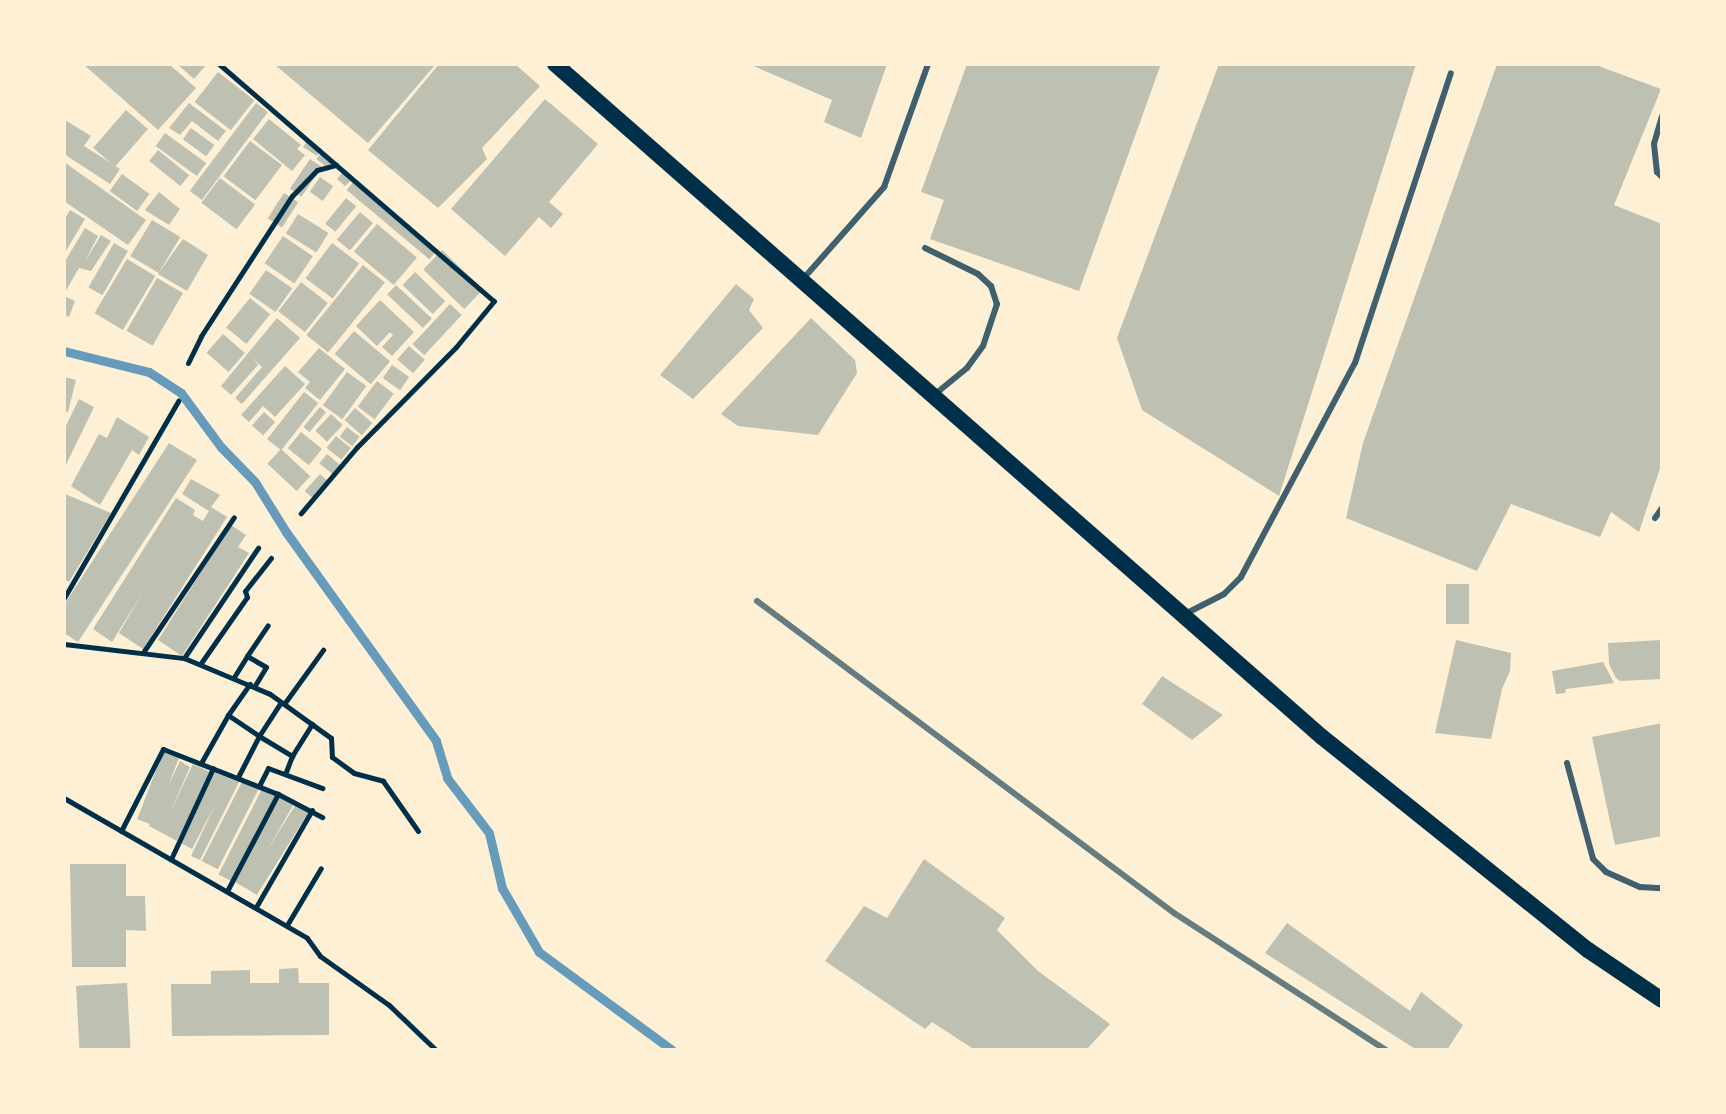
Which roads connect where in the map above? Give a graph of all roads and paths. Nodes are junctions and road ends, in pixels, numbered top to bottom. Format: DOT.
graph roads {
  1 [pos="219,64"];
  2 [pos="555,64"];
  3 [pos="928,64"];
  4 [pos="1451,73"];
  5 [pos="1662,116"];
  6 [pos="337,165"];
  7 [pos="1662,177"];
  8 [pos="925,248"];
  9 [pos="803,279"];
  10 [pos="188,363"];
  11 [pos="934,395"];
  12 [pos="178,401"];
  13 [pos="1662,508"];
  14 [pos="301,513"];
  15 [pos="234,517"];
  16 [pos="1655,518"];
  17 [pos="258,548"];
  18 [pos="271,558"];
  19 [pos="64,598"];
  20 [pos="1185,614"];
  21 [pos="268,625"];
  22 [pos="64,644"];
  23 [pos="323,650"];
  24 [pos="144,651"];
  25 [pos="247,656"];
  26 [pos="184,658"];
  27 [pos="201,663"];
  28 [pos="234,677"];
  29 [pos="252,686"];
  30 [pos="283,703"];
  31 [pos="228,715"];
  32 [pos="312,724"];
  33 [pos="259,736"];
  34 [pos="292,756"];
  35 [pos="201,763"];
  36 [pos="1567,763"];
  37 [pos="213,768"];
  38 [pos="285,774"];
  39 [pos="238,777"];
  40 [pos="259,786"];
  41 [pos="322,788"];
  42 [pos="278,794"];
  43 [pos="64,798"];
  44 [pos="312,810"];
  45 [pos="322,817"];
  46 [pos="121,831"];
  47 [pos="418,831"];
  48 [pos="171,859"];
  49 [pos="321,868"];
  50 [pos="1662,888"];
  51 [pos="227,891"];
  52 [pos="256,907"];
  53 [pos="287,925"];
  54 [pos="1662,1000"];
  55 [pos="436,1050"];
  1 -- 6 [label="path"];
  2 -- 9 [label="main road"];
  3 -- 9 [label="lane"];
  4 -- 20 [label="lane"];
  5 -- 7 [label="lane"];
  6 -- 10 [label="path"];
  6 -- 14 [label="path"];
  8 -- 11 [label="lane"];
  9 -- 11 [label="main road"];
  11 -- 20 [label="main road"];
  12 -- 19 [label="path"];
  13 -- 16 [label="lane"];
  15 -- 24 [label="path"];
  17 -- 26 [label="path"];
  18 -- 27 [label="path"];
  20 -- 54 [label="main road"];
  21 -- 25 [label="path"];
  22 -- 24 [label="path"];
  23 -- 30 [label="path"];
  24 -- 26 [label="path"];
  25 -- 28 [label="path"];
  25 -- 29 [label="path"];
  26 -- 27 [label="path"];
  27 -- 28 [label="path"];
  28 -- 29 [label="path"];
  29 -- 30 [label="path"];
  29 -- 31 [label="path"];
  30 -- 32 [label="path"];
  30 -- 33 [label="path"];
  31 -- 33 [label="path"];
  31 -- 35 [label="path"];
  32 -- 34 [label="path"];
  32 -- 47 [label="path"];
  33 -- 34 [label="path"];
  33 -- 39 [label="path"];
  34 -- 38 [label="path"];
  35 -- 37 [label="path"];
  35 -- 46 [label="path"];
  36 -- 50 [label="lane"];
  37 -- 39 [label="path"];
  37 -- 48 [label="path"];
  38 -- 40 [label="path"];
  38 -- 41 [label="path"];
  39 -- 40 [label="path"];
  40 -- 42 [label="path"];
  42 -- 44 [label="path"];
  42 -- 51 [label="path"];
  43 -- 46 [label="path"];
  44 -- 45 [label="path"];
  44 -- 52 [label="path"];
  46 -- 48 [label="path"];
  48 -- 51 [label="path"];
  49 -- 53 [label="path"];
  51 -- 52 [label="path"];
  52 -- 53 [label="path"];
  53 -- 55 [label="path"];
}
